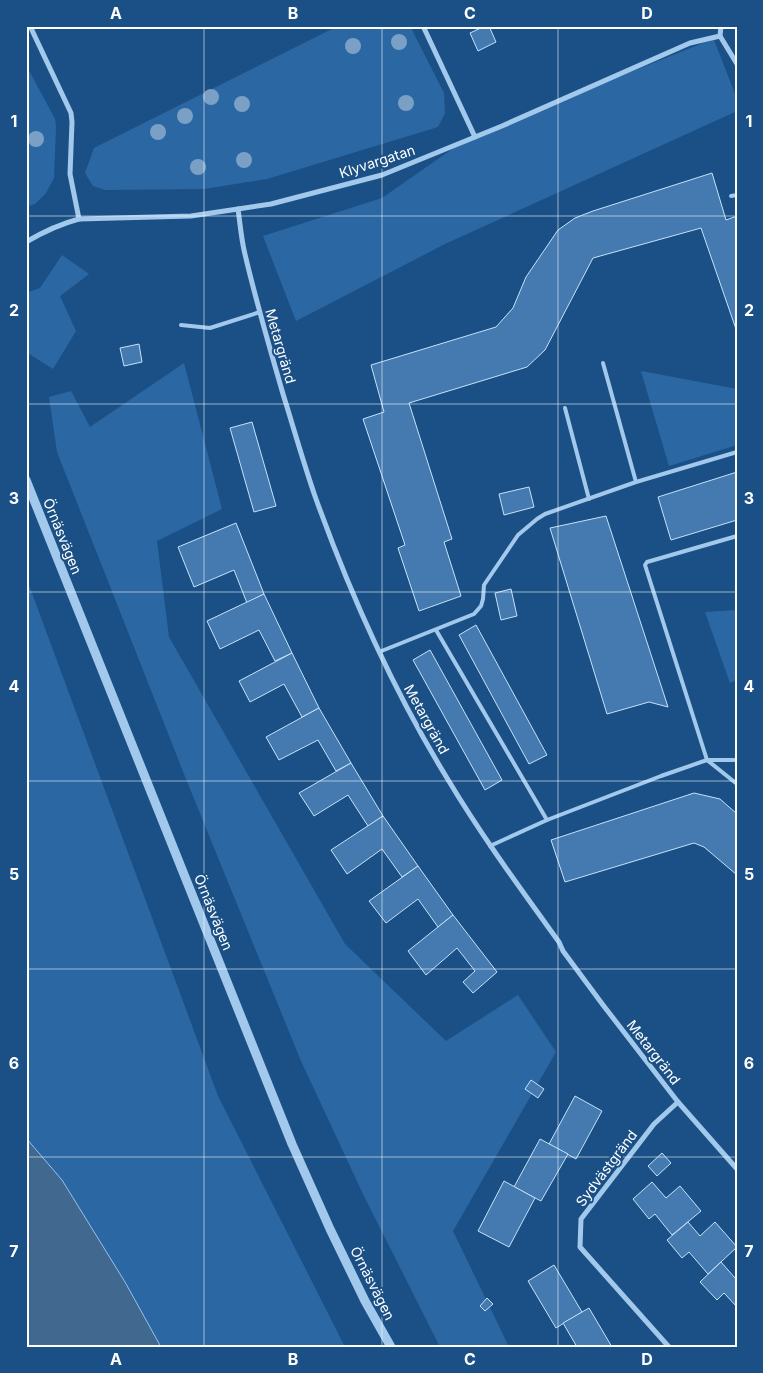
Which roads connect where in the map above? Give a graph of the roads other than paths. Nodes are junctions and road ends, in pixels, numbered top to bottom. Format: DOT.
graph roads {
  1 [pos="30,26"];
  2 [pos="423,26"];
  3 [pos="721,26"];
  4 [pos="720,36"];
  5 [pos="737,64"];
  6 [pos="475,137"];
  7 [pos="737,195"];
  8 [pos="731,196"];
  9 [pos="238,209"];
  10 [pos="79,218"];
  11 [pos="26,242"];
  12 [pos="260,312"];
  13 [pos="181,325"];
  14 [pos="603,363"];
  15 [pos="565,408"];
  16 [pos="737,452"];
  17 [pos="26,480"];
  18 [pos="636,482"];
  19 [pos="589,499"];
  20 [pos="737,536"];
  21 [pos="436,630"];
  22 [pos="380,652"];
  23 [pos="707,760"];
  24 [pos="737,760"];
  25 [pos="737,784"];
  26 [pos="547,820"];
  27 [pos="490,846"];
  28 [pos="678,1102"];
  29 [pos="737,1169"];
  30 [pos="391,1347"];
  31 [pos="669,1347"];
  1 -- 10 [label="street"];
  2 -- 6 [label="street"];
  3 -- 4 [label="street"];
  4 -- 5 [label="street"];
  4 -- 6 [label="street, Klyvargatan"];
  6 -- 9 [label="street, Klyvargatan"];
  7 -- 8 [label="lane"];
  9 -- 10 [label="street, Klyvargatan"];
  9 -- 12 [label="street, Metargränd"];
  10 -- 11 [label="street, Klyvargatan"];
  12 -- 13 [label="lane"];
  12 -- 22 [label="street, Metargränd"];
  14 -- 18 [label="lane"];
  15 -- 19 [label="lane"];
  16 -- 18 [label="lane"];
  17 -- 30 [label="street, Örnäsvägen"];
  18 -- 19 [label="lane"];
  19 -- 21 [label="lane"];
  20 -- 23 [label="lane"];
  21 -- 22 [label="lane"];
  21 -- 26 [label="lane"];
  22 -- 27 [label="street, Metargränd"];
  23 -- 24 [label="lane"];
  23 -- 25 [label="lane"];
  23 -- 26 [label="lane"];
  26 -- 27 [label="lane"];
  27 -- 28 [label="street, Metargränd"];
  28 -- 29 [label="street, Metargränd"];
  28 -- 31 [label="street, Sydvästgränd"];
}
